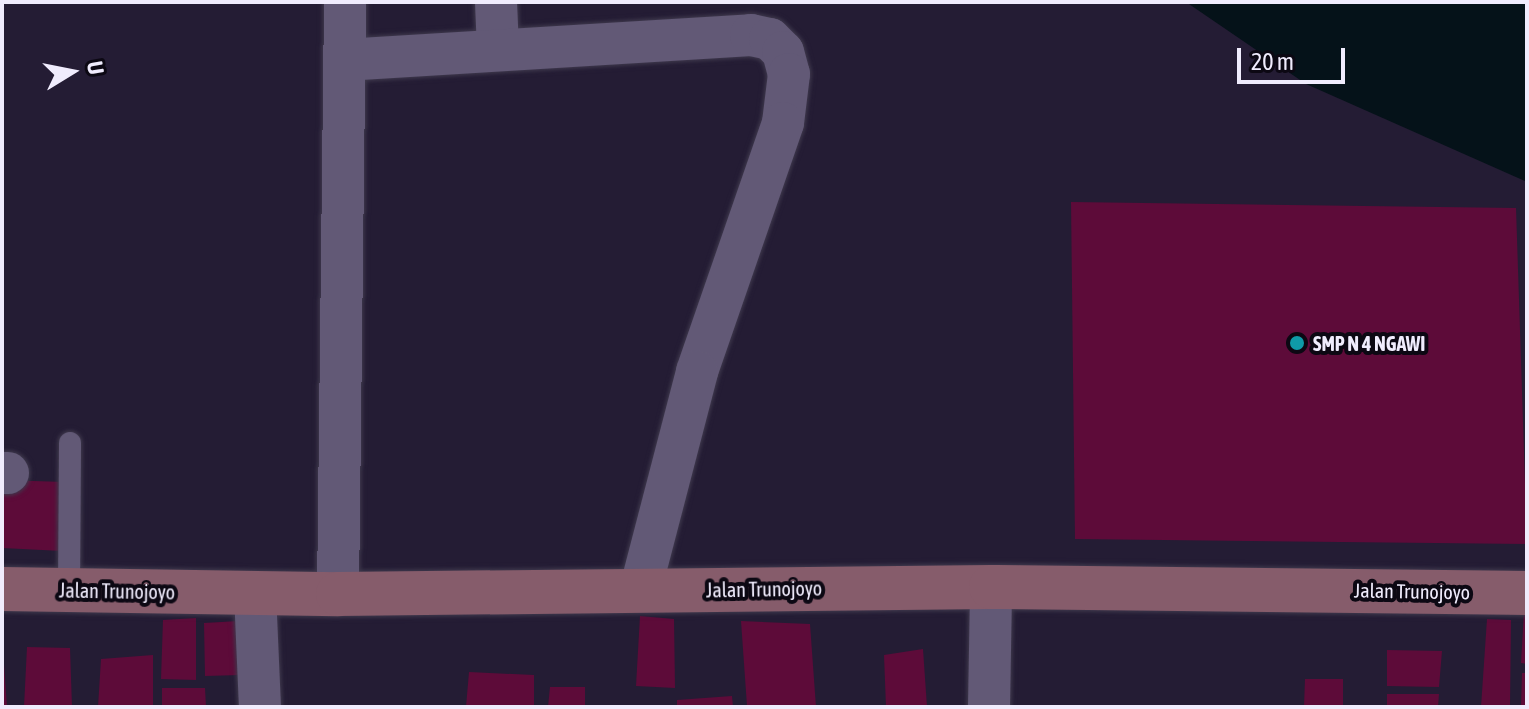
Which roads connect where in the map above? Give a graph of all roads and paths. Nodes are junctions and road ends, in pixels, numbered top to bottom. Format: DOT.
graph roads {
  1 [pos="345,2"];
  2 [pos="496,2"];
  3 [pos="498,50"];
  4 [pos="344,60"];
  5 [pos="70,443"];
  6 [pos="991,587"];
  7 [pos="2,589"];
  8 [pos="69,590"];
  9 [pos="640,591"];
  10 [pos="255,593"];
  11 [pos="1527,593"];
  12 [pos="338,594"];
  13 [pos="260,707"];
  14 [pos="989,707"];
  1 -- 4 [label="street"];
  2 -- 3 [label="street"];
  3 -- 4 [label="street"];
  3 -- 9 [label="street"];
  4 -- 12 [label="street"];
  5 -- 8 [label="lane"];
  6 -- 9 [label="main road, Jalan Trunojoyo"];
  6 -- 11 [label="main road, Jalan Trunojoyo"];
  6 -- 14 [label="street"];
  7 -- 8 [label="main road, Jalan Trunojoyo"];
  8 -- 10 [label="main road, Jalan Trunojoyo"];
  9 -- 12 [label="main road, Jalan Trunojoyo"];
  10 -- 12 [label="main road, Jalan Trunojoyo"];
  10 -- 13 [label="street"];
}
